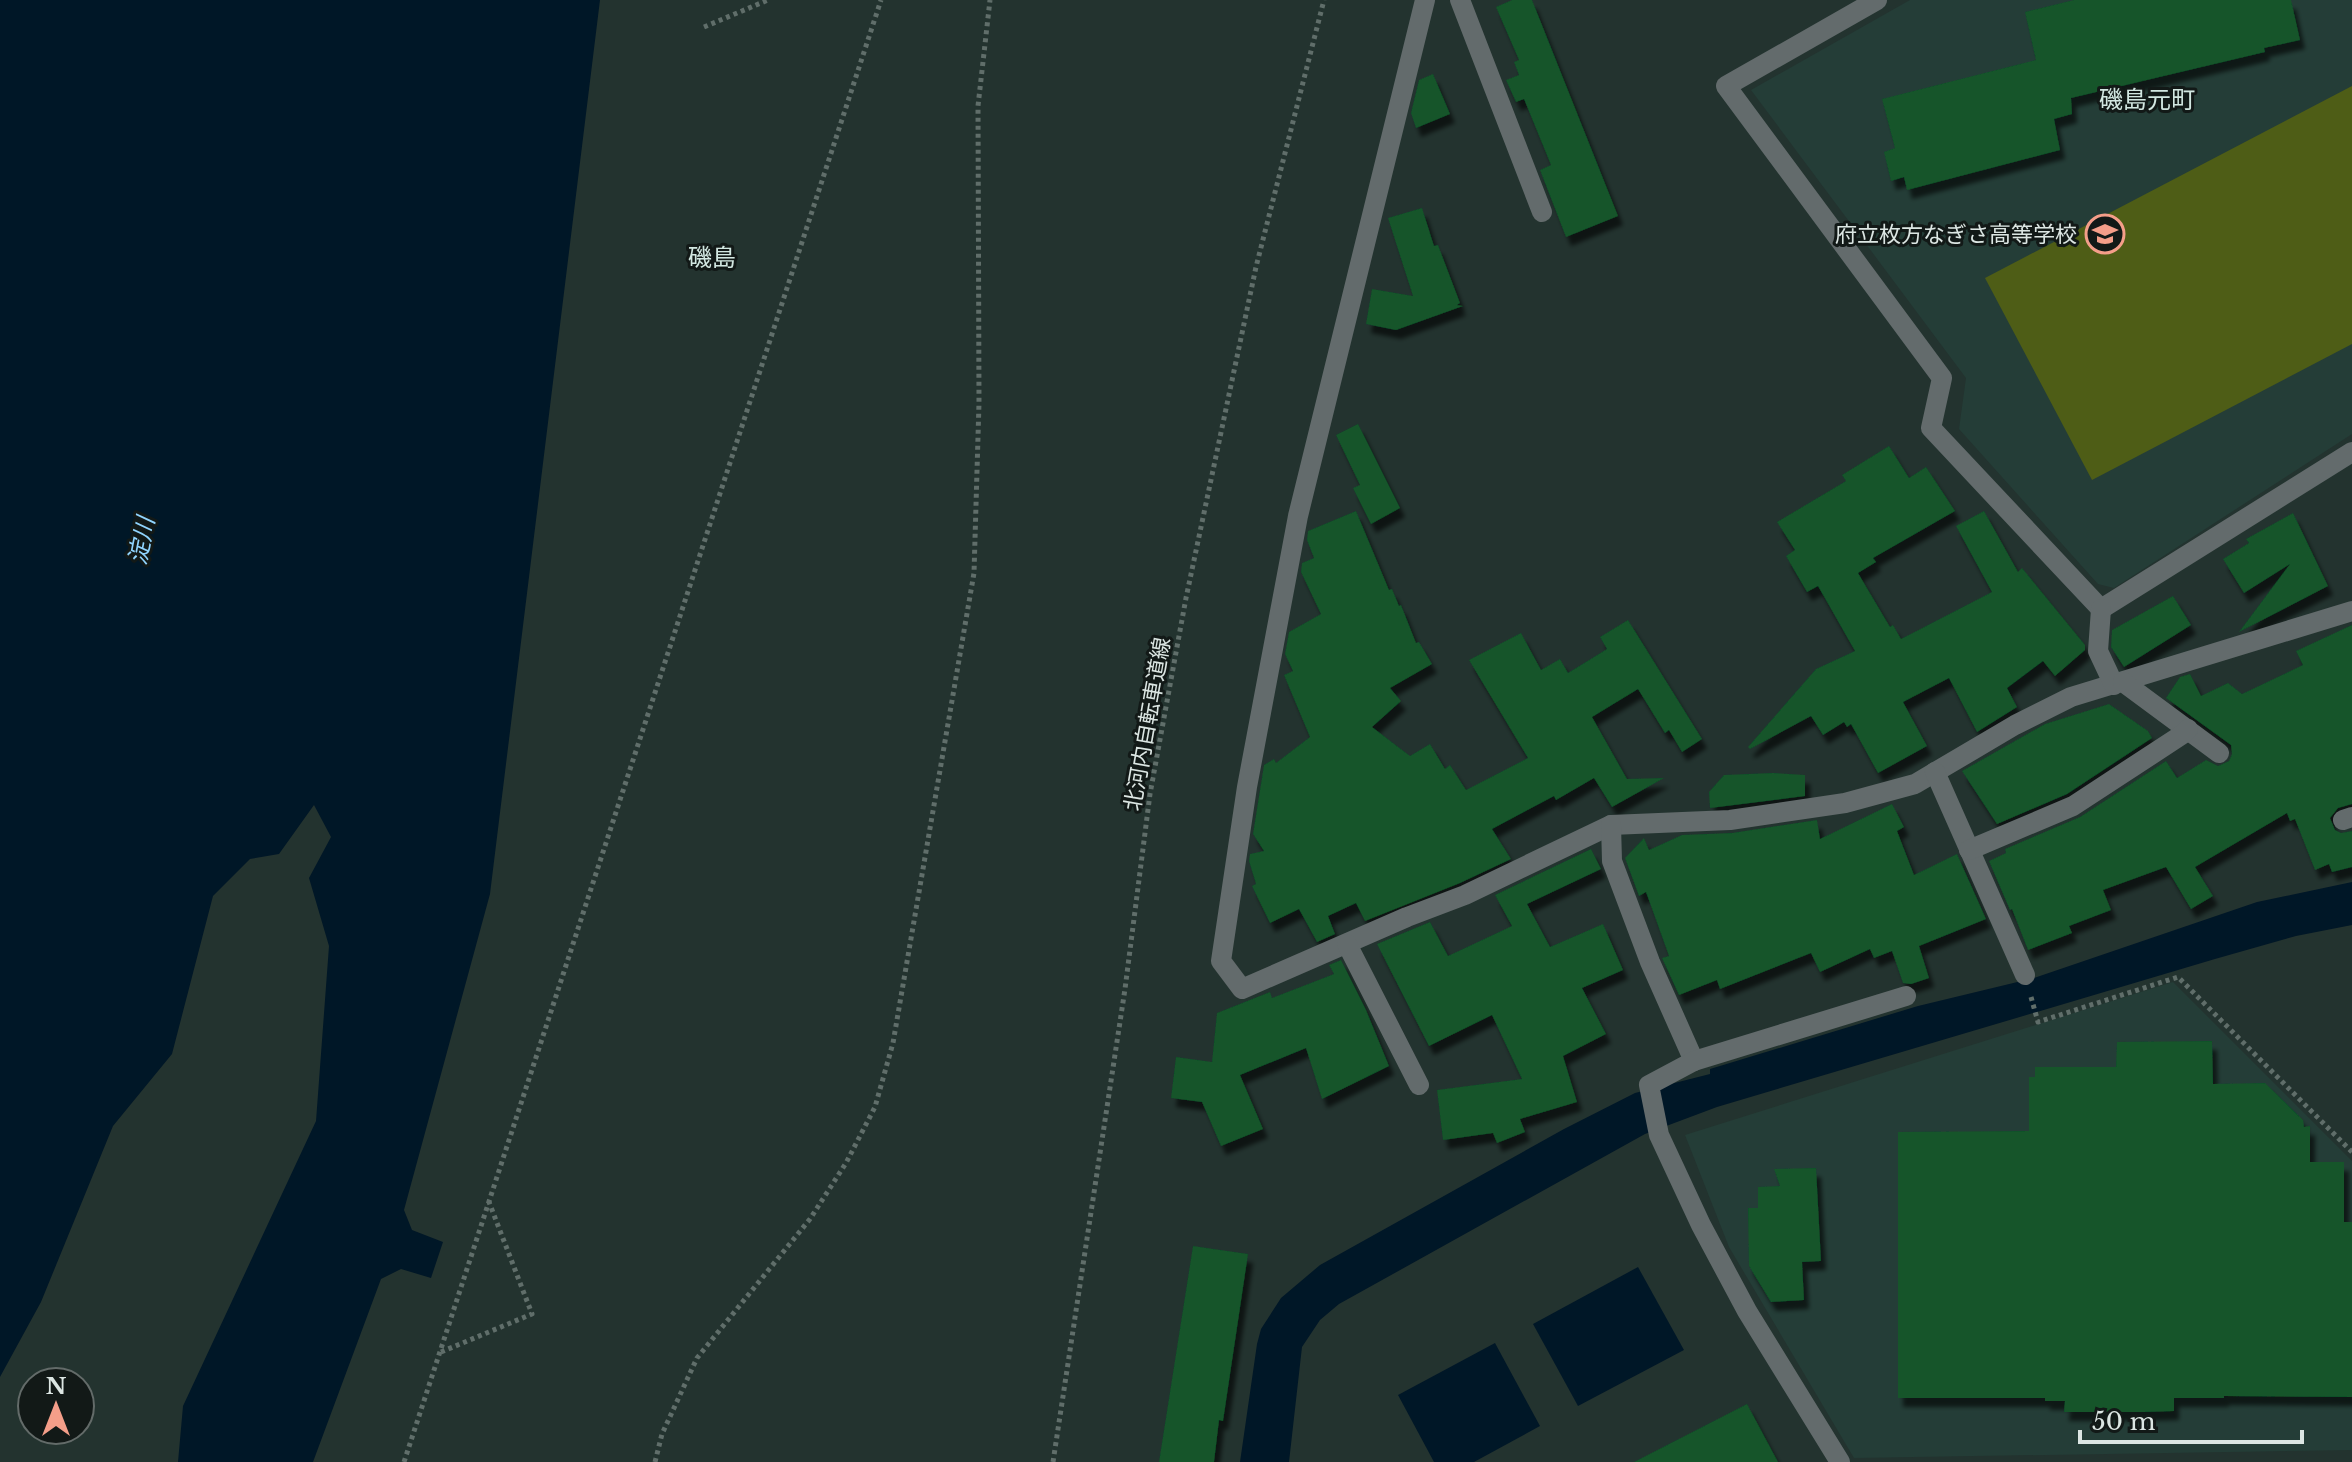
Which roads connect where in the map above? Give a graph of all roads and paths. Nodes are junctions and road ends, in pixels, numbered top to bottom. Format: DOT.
graph roads {
  1 [pos="768,0"];
  2 [pos="881,0"];
  3 [pos="990,0"];
  4 [pos="1324,0"];
  5 [pos="1425,0"];
  6 [pos="1460,0"];
  7 [pos="1877,0"];
  8 [pos="704,27"];
  9 [pos="1542,212"];
  10 [pos="2352,452"];
  11 [pos="2101,609"];
  12 [pos="2352,611"];
  13 [pos="2119,683"];
  14 [pos="2188,729"];
  15 [pos="2219,753"];
  16 [pos="1935,772"];
  17 [pos="1611,825"];
  18 [pos="1969,850"];
  19 [pos="1347,944"];
  20 [pos="2025,975"];
  21 [pos="1906,996"];
  22 [pos="2038,1022"];
  23 [pos="1694,1061"];
  24 [pos="1419,1085"];
  25 [pos="2352,1152"];
  26 [pos="489,1202"];
  27 [pos="440,1353"];
  28 [pos="404,1462"];
  29 [pos="655,1462"];
  30 [pos="1053,1462"];
  31 [pos="1840,1462"];
  1 -- 8 [label="path"];
  2 -- 26 [label="path"];
  3 -- 29 [label="path"];
  4 -- 30 [label="path, 北河内自転車道線"];
  5 -- 19 [label="street"];
  6 -- 9 [label="street"];
  7 -- 11 [label="street"];
  10 -- 11 [label="street"];
  11 -- 13 [label="street"];
  12 -- 13 [label="street"];
  13 -- 14 [label="street"];
  13 -- 16 [label="street"];
  14 -- 15 [label="street"];
  14 -- 18 [label="street"];
  16 -- 17 [label="street"];
  16 -- 18 [label="street"];
  17 -- 19 [label="street"];
  17 -- 23 [label="street"];
  18 -- 20 [label="street"];
  19 -- 24 [label="street"];
  21 -- 23 [label="street"];
  22 -- 25 [label="path"];
  23 -- 31 [label="street"];
  26 -- 27 [label="path"];
  26 -- 27 [label="path"];
  27 -- 28 [label="path"];
}
